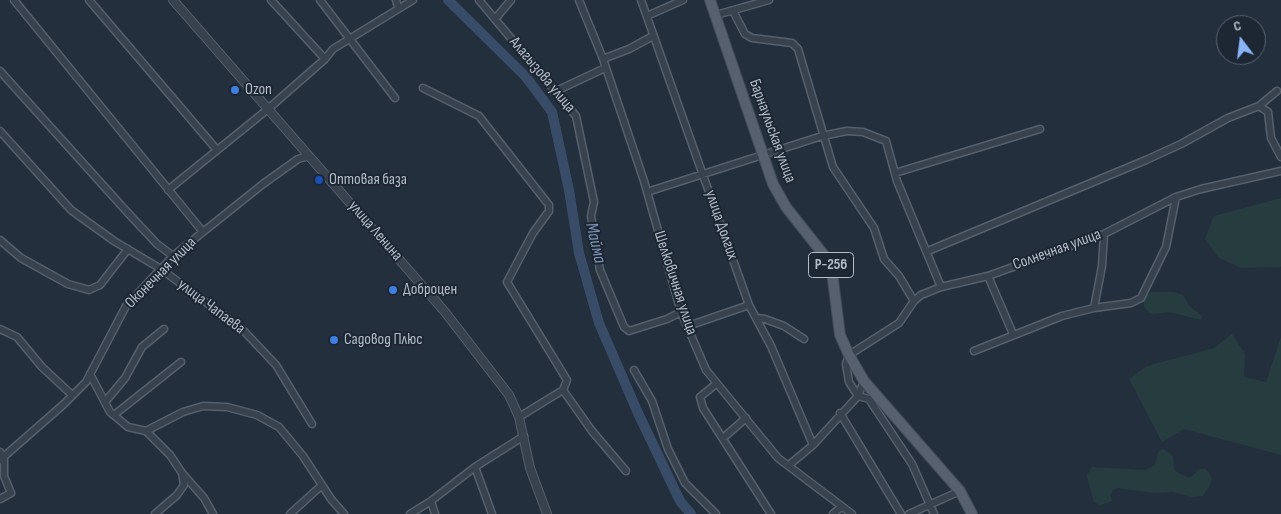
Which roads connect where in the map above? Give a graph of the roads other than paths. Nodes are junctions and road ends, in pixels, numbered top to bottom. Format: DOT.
graph roads {
  1 [pos="14,0"];
  2 [pos="89,0"];
  3 [pos="173,0"];
  4 [pos="271,0"];
  5 [pos="320,0"];
  6 [pos="396,0"];
  7 [pos="413,0"];
  8 [pos="478,0"];
  9 [pos="511,0"];
  10 [pos="579,0"];
  11 [pos="641,0"];
  12 [pos="684,0"];
  13 [pos="710,0"];
  14 [pos="769,0"];
  15 [pos="398,7"];
  16 [pos="733,11"];
  17 [pos="716,15"];
  18 [pos="647,16"];
  19 [pos="495,19"];
  20 [pos="653,36"];
  21 [pos="349,38"];
  22 [pos="325,59"];
  23 [pos="603,59"];
  24 [pos="605,68"];
  25 [pos="0,70"];
  26 [pos="423,88"];
  27 [pos="1276,91"];
  28 [pos="554,92"];
  29 [pos="395,98"];
  30 [pos="1260,106"];
  31 [pos="268,109"];
  32 [pos="1040,129"];
  33 [pos="0,131"];
  34 [pos="822,136"];
  35 [pos="217,150"];
  36 [pos="761,154"];
  37 [pos="310,156"];
  38 [pos="1281,157"];
  39 [pos="1281,171"];
  40 [pos="895,173"];
  41 [pos="703,174"];
  42 [pos="168,190"];
  43 [pos="647,192"];
  44 [pos="1176,197"];
  45 [pos="203,232"];
  46 [pos="1104,234"];
  47 [pos="0,240"];
  48 [pos="128,249"];
  49 [pos="928,251"];
  50 [pos="173,256"];
  51 [pos="161,269"];
  52 [pos="988,276"];
  53 [pos="941,287"];
  54 [pos="914,301"];
  55 [pos="749,305"];
  56 [pos="1094,308"];
  57 [pos="681,312"];
  58 [pos="757,318"];
  59 [pos="688,326"];
  60 [pos="0,329"];
  61 [pos="164,329"];
  62 [pos="1013,334"];
  63 [pos="804,339"];
  64 [pos="974,351"];
  65 [pos="849,355"];
  66 [pos="181,362"];
  67 [pos="634,370"];
  68 [pos="90,374"];
  69 [pos="864,381"];
  70 [pos="716,384"];
  71 [pos="563,390"];
  72 [pos="72,395"];
  73 [pos="858,396"];
  74 [pos="105,402"];
  75 [pos="840,413"];
  76 [pos="114,415"];
  77 [pos="519,417"];
  78 [pos="746,418"];
  79 [pos="312,424"];
  80 [pos="146,431"];
  81 [pos="524,436"];
  82 [pos="723,438"];
  83 [pos="813,445"];
  84 [pos="1,456"];
  85 [pos="789,465"];
  86 [pos="475,467"];
  87 [pos="626,471"];
  88 [pos="182,473"];
  89 [pos="322,485"];
  90 [pos="960,491"];
  91 [pos="0,499"];
  92 [pos="431,500"];
  93 [pos="929,504"];
  94 [pos="841,507"];
  95 [pos="155,514"];
  96 [pos="213,514"];
  97 [pos="290,514"];
  98 [pos="344,514"];
  99 [pos="410,514"];
  100 [pos="435,514"];
  101 [pos="492,514"];
  102 [pos="547,514"];
  103 [pos="716,514"];
  104 [pos="771,514"];
  105 [pos="833,514"];
  106 [pos="852,514"];
  107 [pos="901,514"];
  108 [pos="910,514"];
  109 [pos="934,514"];
  110 [pos="972,514"];
  1 -- 42 [label="street"];
  2 -- 35 [label="street"];
  3 -- 31 [label="street, улица Ленина"];
  4 -- 22 [label="street"];
  5 -- 21 [label="street"];
  6 -- 15 [label="street"];
  7 -- 15 [label="street"];
  8 -- 19 [label="street, Алагызова улица"];
  9 -- 19 [label="street"];
  10 -- 23 [label="street, Шелковичная улица"];
  11 -- 18 [label="street, улица Долгих"];
  12 -- 18 [label="street"];
  13 -- 17 [label="main road, Барнаульская улица / Р-256"];
  14 -- 16 [label="street"];
  15 -- 21 [label="street"];
  16 -- 17 [label="street"];
  16 -- 34 [label="street"];
  17 -- 36 [label="main road, Барнаульская улица / Р-256"];
  18 -- 20 [label="street, улица Долгих"];
  19 -- 28 [label="street, Алагызова улица"];
  20 -- 23 [label="street"];
  20 -- 41 [label="street, улица Долгих"];
  21 -- 22 [label="street"];
  21 -- 29 [label="street"];
  22 -- 31 [label="street"];
  23 -- 24 [label="street, Шелковичная улица"];
  24 -- 28 [label="street"];
  24 -- 43 [label="street, Шелковичная улица"];
  25 -- 50 [label="street"];
  26 -- 71 [label="street"];
  27 -- 30 [label="street"];
  28 -- 57 [label="street, Алагызова улица"];
  30 -- 38 [label="street"];
  30 -- 49 [label="street"];
  31 -- 35 [label="street"];
  31 -- 37 [label="street, улица Ленина"];
  32 -- 40 [label="street"];
  33 -- 48 [label="street, улица Чапаева"];
  34 -- 36 [label="street"];
  34 -- 40 [label="street"];
  34 -- 54 [label="street"];
  35 -- 42 [label="street"];
  36 -- 41 [label="street"];
  36 -- 65 [label="main road, Барнаульская улица / Р-256"];
  37 -- 45 [label="street, Оконечная улица"];
  37 -- 77 [label="street, улица Ленина"];
  39 -- 44 [label="street, Солнечная улица"];
  40 -- 49 [label="street"];
  41 -- 43 [label="street"];
  41 -- 55 [label="street, улица Долгих"];
  42 -- 45 [label="street"];
  43 -- 57 [label="street, Шелковичная улица"];
  44 -- 46 [label="street, Солнечная улица"];
  44 -- 56 [label="street"];
  45 -- 50 [label="street, Оконечная улица"];
  46 -- 52 [label="street, Солнечная улица"];
  46 -- 56 [label="street"];
  47 -- 48 [label="street"];
  48 -- 51 [label="street, улица Чапаева"];
  49 -- 53 [label="street"];
  50 -- 51 [label="street, Оконечная улица"];
  51 -- 68 [label="street, Оконечная улица"];
  51 -- 79 [label="street, улица Чапаева"];
  52 -- 53 [label="street, Солнечная улица"];
  52 -- 62 [label="street"];
  53 -- 54 [label="street, Солнечная улица"];
  54 -- 65 [label="street, Солнечная улица"];
  55 -- 58 [label="street, улица Долгих"];
  55 -- 59 [label="street"];
  56 -- 62 [label="street"];
  57 -- 59 [label="street, Шелковичная улица"];
  58 -- 63 [label="street"];
  58 -- 83 [label="street, улица Долгих"];
  59 -- 70 [label="street, Шелковичная улица"];
  60 -- 72 [label="street"];
  61 -- 74 [label="street"];
  62 -- 64 [label="street"];
  65 -- 69 [label="main road, Барнаульская улица / Р-256"];
  65 -- 73 [label="street"];
  66 -- 76 [label="street"];
  67 -- 103 [label="street"];
  68 -- 72 [label="street, Оконечная улица"];
  68 -- 74 [label="street"];
  69 -- 73 [label="street"];
  69 -- 90 [label="main road, Барнаульская улица / Р-256"];
  70 -- 78 [label="street, Шелковичная улица"];
  70 -- 82 [label="street"];
  71 -- 77 [label="street"];
  71 -- 87 [label="street"];
  72 -- 84 [label="street, Оконечная улица"];
  73 -- 75 [label="street"];
  73 -- 93 [label="street"];
  74 -- 76 [label="street"];
  75 -- 83 [label="street"];
  75 -- 107 [label="street"];
  76 -- 80 [label="street"];
  77 -- 81 [label="street, улица Ленина"];
  78 -- 82 [label="street"];
  78 -- 85 [label="street, Шелковичная улица"];
  80 -- 88 [label="street"];
  80 -- 89 [label="street"];
  81 -- 86 [label="street"];
  81 -- 102 [label="street, улица Ленина"];
  82 -- 104 [label="street"];
  83 -- 85 [label="street"];
  84 -- 91 [label="street"];
  85 -- 94 [label="street, Шелковичная улица"];
  86 -- 92 [label="street"];
  86 -- 101 [label="street"];
  88 -- 95 [label="street"];
  88 -- 96 [label="street"];
  89 -- 97 [label="street"];
  89 -- 98 [label="street"];
  90 -- 93 [label="street"];
  90 -- 110 [label="main road, Барнаульская улица / Р-256"];
  92 -- 99 [label="street"];
  92 -- 100 [label="street"];
  93 -- 108 [label="street"];
  93 -- 109 [label="street"];
  94 -- 105 [label="street"];
  94 -- 106 [label="street, Шелковичная улица"];
}
